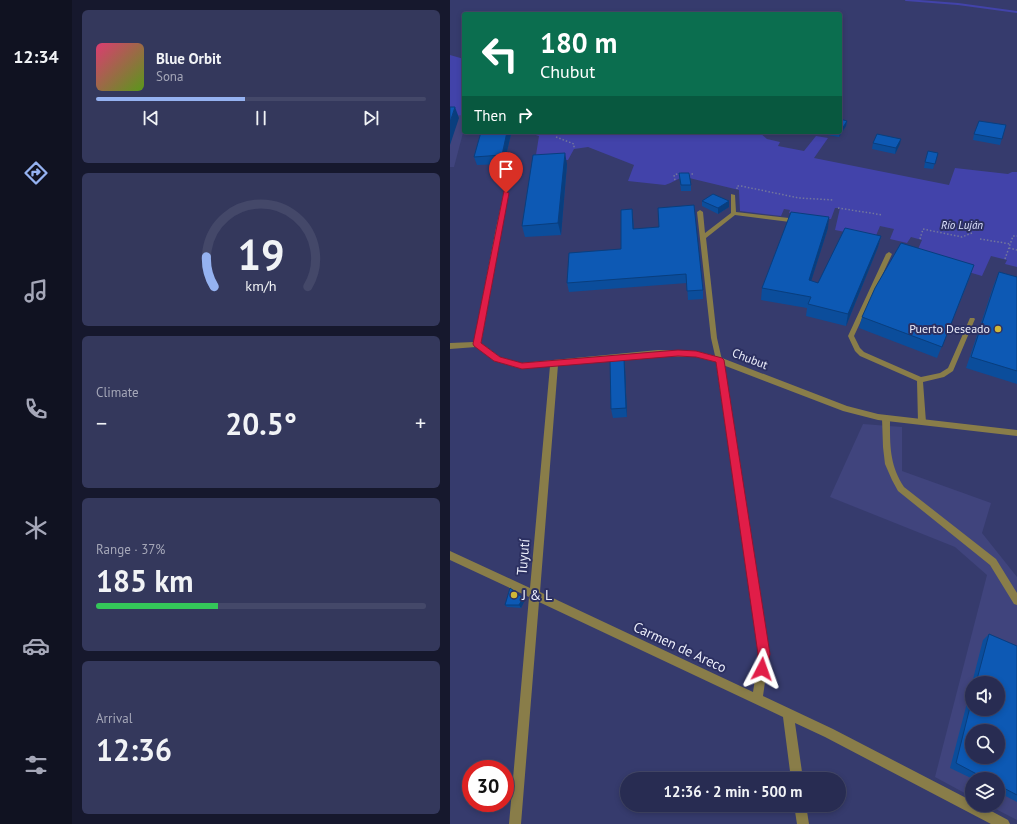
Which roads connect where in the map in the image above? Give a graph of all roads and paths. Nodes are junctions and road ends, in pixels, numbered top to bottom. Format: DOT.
graph roads {
  1 [pos="556,136"];
  2 [pos="574,149"];
  3 [pos="682,173"];
  4 [pos="688,174"];
  5 [pos="693,174"];
  6 [pos="675,180"];
  7 [pos="737,189"];
  8 [pos="506,193"];
  9 [pos="733,195"];
  10 [pos="834,200"];
  11 [pos="838,208"];
  12 [pos="700,212"];
  13 [pos="734,213"];
  14 [pos="883,215"];
  15 [pos="803,221"];
  16 [pos="499,228"];
  17 [pos="972,233"];
  18 [pos="1017,236"];
  19 [pos="703,237"];
  20 [pos="920,239"];
  21 [pos="980,239"];
  22 [pos="1010,244"];
  23 [pos="1009,248"];
  24 [pos="1017,250"];
  25 [pos="889,254"];
  26 [pos="1005,259"];
  27 [pos="972,319"];
  28 [pos="477,344"];
  29 [pos="450,346"];
  30 [pos="720,360"];
  31 [pos="554,364"];
  32 [pos="920,380"];
  33 [pos="886,418"];
  34 [pos="922,422"];
  35 [pos="1017,433"];
  36 [pos="450,555"];
  37 [pos="535,596"];
  38 [pos="1017,601"];
  39 [pos="757,700"];
  40 [pos="788,714"];
  41 [pos="796,772"];
  42 [pos="801,812"];
  43 [pos="990,820"];
  44 [pos="515,824"];
  45 [pos="803,824"];
  46 [pos="1004,824"];
  1 -- 2 [label="path"];
  3 -- 6 [label="path"];
  4 -- 5 [label="path"];
  7 -- 10 [label="path"];
  8 -- 16 [label="lane"];
  9 -- 13 [label="lane"];
  11 -- 14 [label="path"];
  12 -- 19 [label="lane"];
  13 -- 15 [label="lane"];
  13 -- 19 [label="lane"];
  16 -- 28 [label="street"];
  17 -- 20 [label="path"];
  18 -- 22 [label="path"];
  19 -- 30 [label="lane"];
  21 -- 22 [label="path"];
  22 -- 23 [label="path"];
  23 -- 24 [label="path"];
  23 -- 26 [label="path"];
  25 -- 32 [label="lane"];
  27 -- 32 [label="lane"];
  28 -- 29 [label="street"];
  28 -- 31 [label="street, Chubut"];
  30 -- 31 [label="street, Chubut"];
  30 -- 33 [label="street, Chubut"];
  30 -- 39 [label="street"];
  31 -- 37 [label="street, Tuyutí"];
  32 -- 34 [label="lane"];
  33 -- 34 [label="street, Chubut"];
  33 -- 38 [label="lane"];
  34 -- 35 [label="street, Chubut"];
  36 -- 37 [label="street, Carmen de Areco"];
  37 -- 39 [label="street, Carmen de Areco"];
  37 -- 44 [label="street, Tuyutí"];
  39 -- 40 [label="street, Carmen de Areco"];
  40 -- 41 [label="street"];
  40 -- 43 [label="street, Carmen de Areco"];
  42 -- 45 [label="street"];
  43 -- 46 [label="street, Carmen de Areco"];
}
